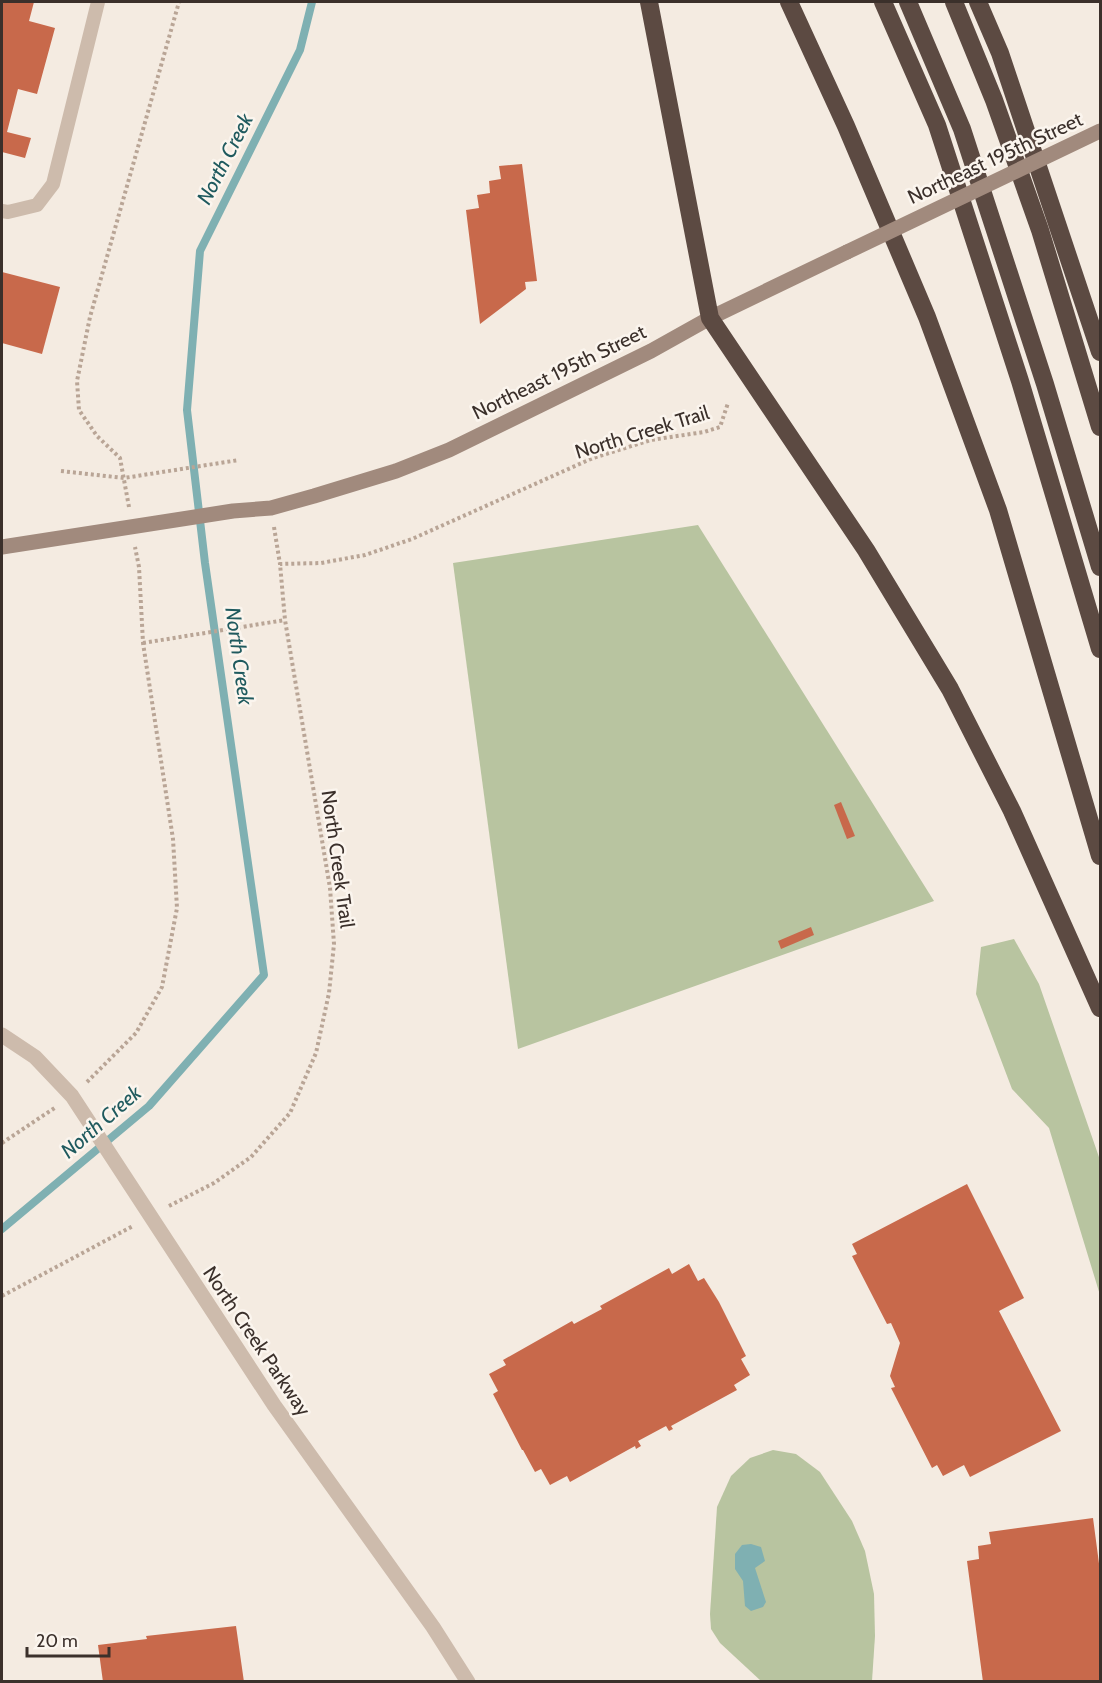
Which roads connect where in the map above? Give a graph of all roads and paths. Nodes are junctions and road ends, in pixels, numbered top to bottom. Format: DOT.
graph roads {
  1 [pos="98,2"];
  2 [pos="179,2"];
  3 [pos="649,2"];
  4 [pos="789,2"];
  5 [pos="883,2"];
  6 [pos="908,2"];
  7 [pos="954,2"];
  8 [pos="978,2"];
  9 [pos="1101,131"];
  10 [pos="2,210"];
  11 [pos="710,318"];
  12 [pos="1101,352"];
  13 [pos="728,403"];
  14 [pos="1101,427"];
  15 [pos="239,460"];
  16 [pos="61,471"];
  17 [pos="124,478"];
  18 [pos="271,508"];
  19 [pos="132,527"];
  20 [pos="2,547"];
  21 [pos="280,564"];
  22 [pos="1101,567"];
  23 [pos="285,620"];
  24 [pos="143,643"];
  25 [pos="1101,649"];
  26 [pos="1101,856"];
  27 [pos="1101,1008"];
  28 [pos="2,1035"];
  29 [pos="72,1096"];
  30 [pos="36,1120"];
  31 [pos="2,1143"];
  32 [pos="150,1217"];
  33 [pos="2,1296"];
  34 [pos="468,1682"];
  1 -- 10 [label="lane"];
  2 -- 17 [label="path"];
  3 -- 11 [label="highway"];
  4 -- 26 [label="highway"];
  5 -- 25 [label="highway"];
  6 -- 22 [label="highway"];
  7 -- 14 [label="highway"];
  8 -- 12 [label="highway"];
  9 -- 11 [label="main road, Northeast 195th Street, bridge"];
  11 -- 18 [label="main road, Northeast 195th Street"];
  11 -- 27 [label="highway"];
  13 -- 21 [label="path, North Creek Trail"];
  15 -- 17 [label="path"];
  16 -- 17 [label="path"];
  17 -- 19 [label="path"];
  18 -- 19 [label="main road, Northeast 195th Street"];
  18 -- 21 [label="path, North Creek Trail"];
  19 -- 20 [label="main road, Northeast 195th Street"];
  19 -- 24 [label="path"];
  21 -- 23 [label="path, North Creek Trail"];
  23 -- 24 [label="path"];
  23 -- 32 [label="path, North Creek Trail"];
  24 -- 29 [label="path"];
  28 -- 29 [label="street, North Creek Parkway"];
  29 -- 32 [label="street, North Creek Parkway"];
  30 -- 31 [label="path"];
  32 -- 33 [label="path, North Creek Trail"];
  32 -- 34 [label="street, North Creek Parkway"];
}
